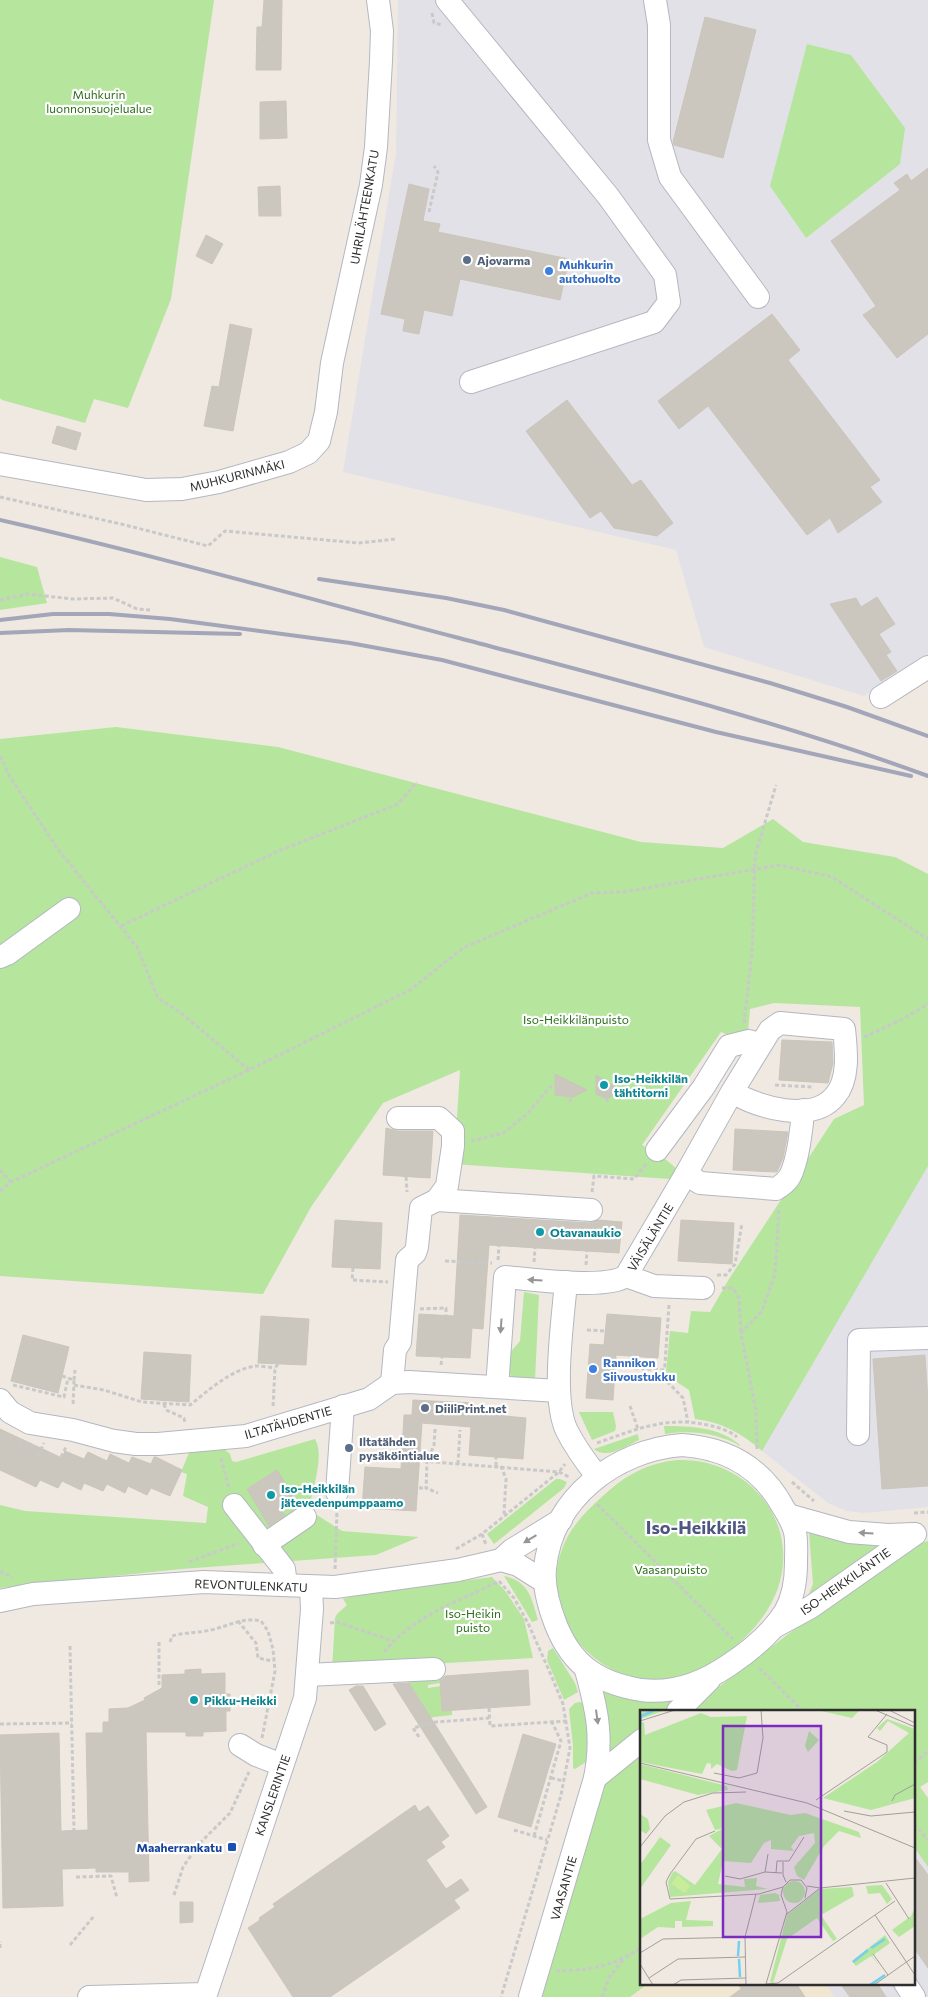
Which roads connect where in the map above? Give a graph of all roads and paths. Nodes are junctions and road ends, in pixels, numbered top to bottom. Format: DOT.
graph roads {
  1 [pos="378,0"];
  2 [pos="447,0"];
  3 [pos="655,0"];
  4 [pos="434,166"];
  5 [pos="430,212"];
  6 [pos="758,297"];
  7 [pos="471,382"];
  8 [pos="326,412"];
  9 [pos="0,464"];
  10 [pos="0,497"];
  11 [pos="396,539"];
  12 [pos="0,600"];
  13 [pos="150,610"];
  14 [pos="928,667"];
  15 [pos="881,697"];
  16 [pos="0,756"];
  17 [pos="417,782"];
  18 [pos="776,785"];
  19 [pos="755,870"];
  20 [pos="69,909"];
  21 [pos="121,926"];
  22 [pos="928,939"];
  23 [pos="0,957"];
  24 [pos="928,1004"];
  25 [pos="845,1041"];
  26 [pos="751,1043"];
  27 [pos="248,1070"];
  28 [pos="805,1082"];
  29 [pos="552,1085"];
  30 [pos="775,1085"];
  31 [pos="798,1086"];
  32 [pos="805,1087"];
  33 [pos="732,1092"];
  34 [pos="570,1098"];
  35 [pos="607,1098"];
  36 [pos="607,1104"];
  37 [pos="570,1105"];
  38 [pos="803,1110"];
  39 [pos="398,1118"];
  40 [pos="453,1146"];
  41 [pos="658,1150"];
  42 [pos="0,1170"];
  43 [pos="686,1174"];
  44 [pos="406,1177"];
  45 [pos="10,1182"];
  46 [pos="784,1184"];
  47 [pos="0,1191"];
  48 [pos="422,1200"];
  49 [pos="591,1210"];
  50 [pos="742,1223"];
  51 [pos="499,1246"];
  52 [pos="535,1248"];
  53 [pos="587,1251"];
  54 [pos="445,1262"];
  55 [pos="498,1263"];
  56 [pos="534,1264"];
  57 [pos="353,1268"];
  58 [pos="586,1268"];
  59 [pos="732,1268"];
  60 [pos="490,1273"];
  61 [pos="626,1276"];
  62 [pos="391,1282"];
  63 [pos="566,1282"];
  64 [pos="670,1286"];
  65 [pos="703,1288"];
  66 [pos="446,1308"];
  67 [pos="446,1316"];
  68 [pos="587,1330"];
  69 [pos="605,1331"];
  70 [pos="741,1333"];
  71 [pos="928,1338"];
  72 [pos="632,1351"];
  73 [pos="278,1364"];
  74 [pos="275,1368"];
  75 [pos="75,1370"];
  76 [pos="664,1370"];
  77 [pos="62,1376"];
  78 [pos="68,1378"];
  79 [pos="74,1380"];
  80 [pos="392,1382"];
  81 [pos="74,1385"];
  82 [pos="558,1391"];
  83 [pos="498,1398"];
  84 [pos="9,1400"];
  85 [pos="162,1403"];
  86 [pos="73,1406"];
  87 [pos="273,1406"];
  88 [pos="343,1406"];
  89 [pos="630,1406"];
  90 [pos="499,1416"];
  91 [pos="688,1422"];
  92 [pos="186,1426"];
  93 [pos="435,1429"];
  94 [pos="638,1429"];
  95 [pos="460,1430"];
  96 [pos="858,1434"];
  97 [pos="218,1438"];
  98 [pos="387,1452"];
  99 [pos="757,1452"];
  100 [pos="496,1457"];
  101 [pos="387,1458"];
  102 [pos="397,1459"];
  103 [pos="567,1460"];
  104 [pos="428,1462"];
  105 [pos="458,1464"];
  106 [pos="496,1466"];
  107 [pos="501,1466"];
  108 [pos="559,1472"];
  109 [pos="597,1476"];
  110 [pos="419,1488"];
  111 [pos="426,1488"];
  112 [pos="337,1492"];
  113 [pos="438,1493"];
  114 [pos="595,1503"];
  115 [pos="234,1505"];
  116 [pos="504,1514"];
  117 [pos="788,1515"];
  118 [pos="305,1517"];
  119 [pos="560,1520"];
  120 [pos="921,1533"];
  121 [pos="260,1540"];
  122 [pos="190,1562"];
  123 [pos="335,1565"];
  124 [pos="497,1568"];
  125 [pos="545,1582"];
  126 [pos="286,1585"];
  127 [pos="311,1587"];
  128 [pos="0,1601"];
  129 [pos="238,1621"];
  130 [pos="330,1622"];
  131 [pos="774,1627"];
  132 [pos="178,1634"];
  133 [pos="159,1642"];
  134 [pos="170,1642"];
  135 [pos="70,1646"];
  136 [pos="740,1646"];
  137 [pos="274,1661"];
  138 [pos="434,1669"];
  139 [pos="586,1670"];
  140 [pos="307,1674"];
  141 [pos="711,1677"];
  142 [pos="159,1685"];
  143 [pos="489,1708"];
  144 [pos="679,1710"];
  145 [pos="802,1710"];
  146 [pos="489,1718"];
  147 [pos="567,1721"];
  148 [pos="552,1722"];
  149 [pos="72,1723"];
  150 [pos="0,1724"];
  151 [pos="419,1737"];
  152 [pos="640,1742"];
  153 [pos="240,1745"];
  154 [pos="928,1751"];
  155 [pos="916,1761"];
  156 [pos="282,1765"];
  157 [pos="551,1778"];
  158 [pos="595,1778"];
  159 [pos="564,1781"];
  160 [pos="916,1826"];
  161 [pos="514,1830"];
  162 [pos="74,1831"];
  163 [pos="534,1836"];
  164 [pos="548,1840"];
  165 [pos="928,1840"];
  166 [pos="76,1877"];
  167 [pos="117,1898"];
  168 [pos="94,1916"];
  169 [pos="0,1941"];
  170 [pos="70,1945"];
  171 [pos="0,1948"];
  172 [pos="640,1948"];
  173 [pos="623,1960"];
  174 [pos="538,1971"];
  175 [pos="906,1984"];
  176 [pos="205,1996"];
  177 [pos="89,1997"];
  178 [pos="501,1997"];
  179 [pos="530,1997"];
  180 [pos="602,1997"];
  181 [pos="914,1997"];
  1 -- 8 [label="street, UHRILÄHTEENKATU"];
  2 -- 7 [label="street"];
  3 -- 6 [label="street"];
  4 -- 5 [label="path"];
  8 -- 9 [label="street, MUHKURINMÄKI"];
  10 -- 11 [label="path"];
  12 -- 13 [label="path"];
  14 -- 15 [label="street"];
  16 -- 21 [label="path"];
  17 -- 21 [label="path"];
  18 -- 19 [label="path"];
  19 -- 22 [label="path"];
  19 -- 26 [label="path"];
  19 -- 27 [label="path"];
  20 -- 23 [label="street"];
  21 -- 27 [label="path"];
  24 -- 25 [label="path"];
  25 -- 26 [label="street"];
  25 -- 38 [label="street"];
  26 -- 33 [label="street, VÄISÄLÄNTIE"];
  26 -- 41 [label="street"];
  27 -- 45 [label="path"];
  28 -- 32 [label="path"];
  29 -- 40 [label="path"];
  30 -- 31 [label="path"];
  33 -- 38 [label="street"];
  33 -- 43 [label="street, VÄISÄLÄNTIE"];
  34 -- 37 [label="path"];
  35 -- 36 [label="path"];
  38 -- 46 [label="street"];
  39 -- 40 [label="street"];
  40 -- 48 [label="street"];
  41 -- 49 [label="path"];
  42 -- 45 [label="path"];
  43 -- 46 [label="street"];
  43 -- 61 [label="street, VÄISÄLÄNTIE"];
  44 -- 48 [label="path"];
  45 -- 47 [label="path"];
  46 -- 70 [label="path"];
  48 -- 49 [label="street"];
  48 -- 80 [label="street"];
  50 -- 59 [label="path"];
  51 -- 55 [label="path"];
  52 -- 56 [label="path"];
  53 -- 58 [label="path"];
  54 -- 60 [label="path"];
  57 -- 62 [label="path"];
  61 -- 63 [label="street, VÄISÄLÄNTIE"];
  61 -- 64 [label="street"];
  63 -- 82 [label="street"];
  63 -- 83 [label="street, one-way"];
  64 -- 65 [label="street"];
  64 -- 76 [label="path"];
  65 -- 70 [label="path"];
  66 -- 67 [label="path"];
  68 -- 69 [label="path"];
  70 -- 99 [label="path"];
  71 -- 96 [label="street"];
  72 -- 76 [label="path"];
  73 -- 74 [label="path"];
  74 -- 85 [label="path"];
  74 -- 87 [label="path"];
  75 -- 79 [label="path"];
  76 -- 91 [label="path"];
  77 -- 78 [label="path"];
  78 -- 79 [label="path"];
  78 -- 84 [label="path"];
  79 -- 81 [label="path"];
  80 -- 83 [label="street"];
  80 -- 88 [label="street, ILTATÄHDENTIE"];
  81 -- 85 [label="path"];
  81 -- 86 [label="path"];
  82 -- 83 [label="street"];
  82 -- 109 [label="street"];
  83 -- 90 [label="path"];
  84 -- 97 [label="street, ILTATÄHDENTIE"];
  85 -- 92 [label="path"];
  88 -- 97 [label="street, ILTATÄHDENTIE"];
  88 -- 112 [label="street"];
  89 -- 94 [label="path"];
  93 -- 104 [label="path"];
  95 -- 105 [label="path"];
  97 -- 115 [label="path"];
  98 -- 101 [label="path"];
  100 -- 106 [label="path"];
  102 -- 104 [label="path"];
  103 -- 108 [label="path"];
  104 -- 105 [label="path"];
  104 -- 111 [label="path"];
  105 -- 106 [label="path"];
  106 -- 107 [label="path"];
  107 -- 108 [label="path"];
  107 -- 116 [label="path"];
  108 -- 116 [label="path"];
  109 -- 117 [label="street"];
  109 -- 119 [label="street"];
  110 -- 111 [label="path"];
  111 -- 113 [label="path"];
  112 -- 123 [label="path"];
  114 -- 136 [label="path"];
  115 -- 121 [label="street"];
  116 -- 124 [label="path"];
  120 -- 117 [label="street, ISO-HEIKKILÄNTIE, one-way"];
  117 -- 131 [label="street"];
  118 -- 121 [label="street"];
  119 -- 124 [label="street, REVONTULENKATU, one-way"];
  119 -- 125 [label="street"];
  120 -- 131 [label="street, ISO-HEIKKILÄNTIE"];
  121 -- 122 [label="path"];
  121 -- 126 [label="street"];
  124 -- 125 [label="street"];
  124 -- 127 [label="street, REVONTULENKATU"];
  124 -- 130 [label="path"];
  124 -- 147 [label="path"];
  125 -- 139 [label="street"];
  126 -- 127 [label="street, REVONTULENKATU"];
  126 -- 128 [label="street, REVONTULENKATU"];
  127 -- 140 [label="street, KANSLERINTIE"];
  129 -- 137 [label="path"];
  131 -- 136 [label="street"];
  132 -- 134 [label="path"];
  133 -- 142 [label="path"];
  135 -- 149 [label="path"];
  136 -- 141 [label="street"];
  136 -- 145 [label="path"];
  138 -- 140 [label="street"];
  139 -- 141 [label="street"];
  139 -- 158 [label="street, VAASANTIE, one-way"];
  140 -- 156 [label="street, KANSLERINTIE"];
  141 -- 144 [label="street"];
  143 -- 146 [label="path"];
  146 -- 148 [label="path"];
  146 -- 151 [label="path"];
  147 -- 148 [label="path"];
  147 -- 159 [label="path"];
  148 -- 157 [label="path"];
  149 -- 150 [label="path"];
  149 -- 162 [label="path"];
  152 -- 158 [label="street"];
  153 -- 156 [label="street"];
  154 -- 155 [label="path"];
  156 -- 176 [label="street, KANSLERINTIE"];
  157 -- 159 [label="path"];
  157 -- 163 [label="path"];
  158 -- 174 [label="street, VAASANTIE"];
  159 -- 164 [label="path"];
  160 -- 165 [label="path"];
  161 -- 163 [label="path"];
  163 -- 164 [label="path"];
  164 -- 178 [label="path"];
  166 -- 167 [label="path"];
  168 -- 170 [label="path"];
  169 -- 171 [label="path"];
  172 -- 173 [label="path"];
  173 -- 174 [label="path"];
  173 -- 180 [label="path"];
  174 -- 179 [label="street, VAASANTIE"];
  175 -- 181 [label="street"];
  176 -- 177 [label="street"];
}
